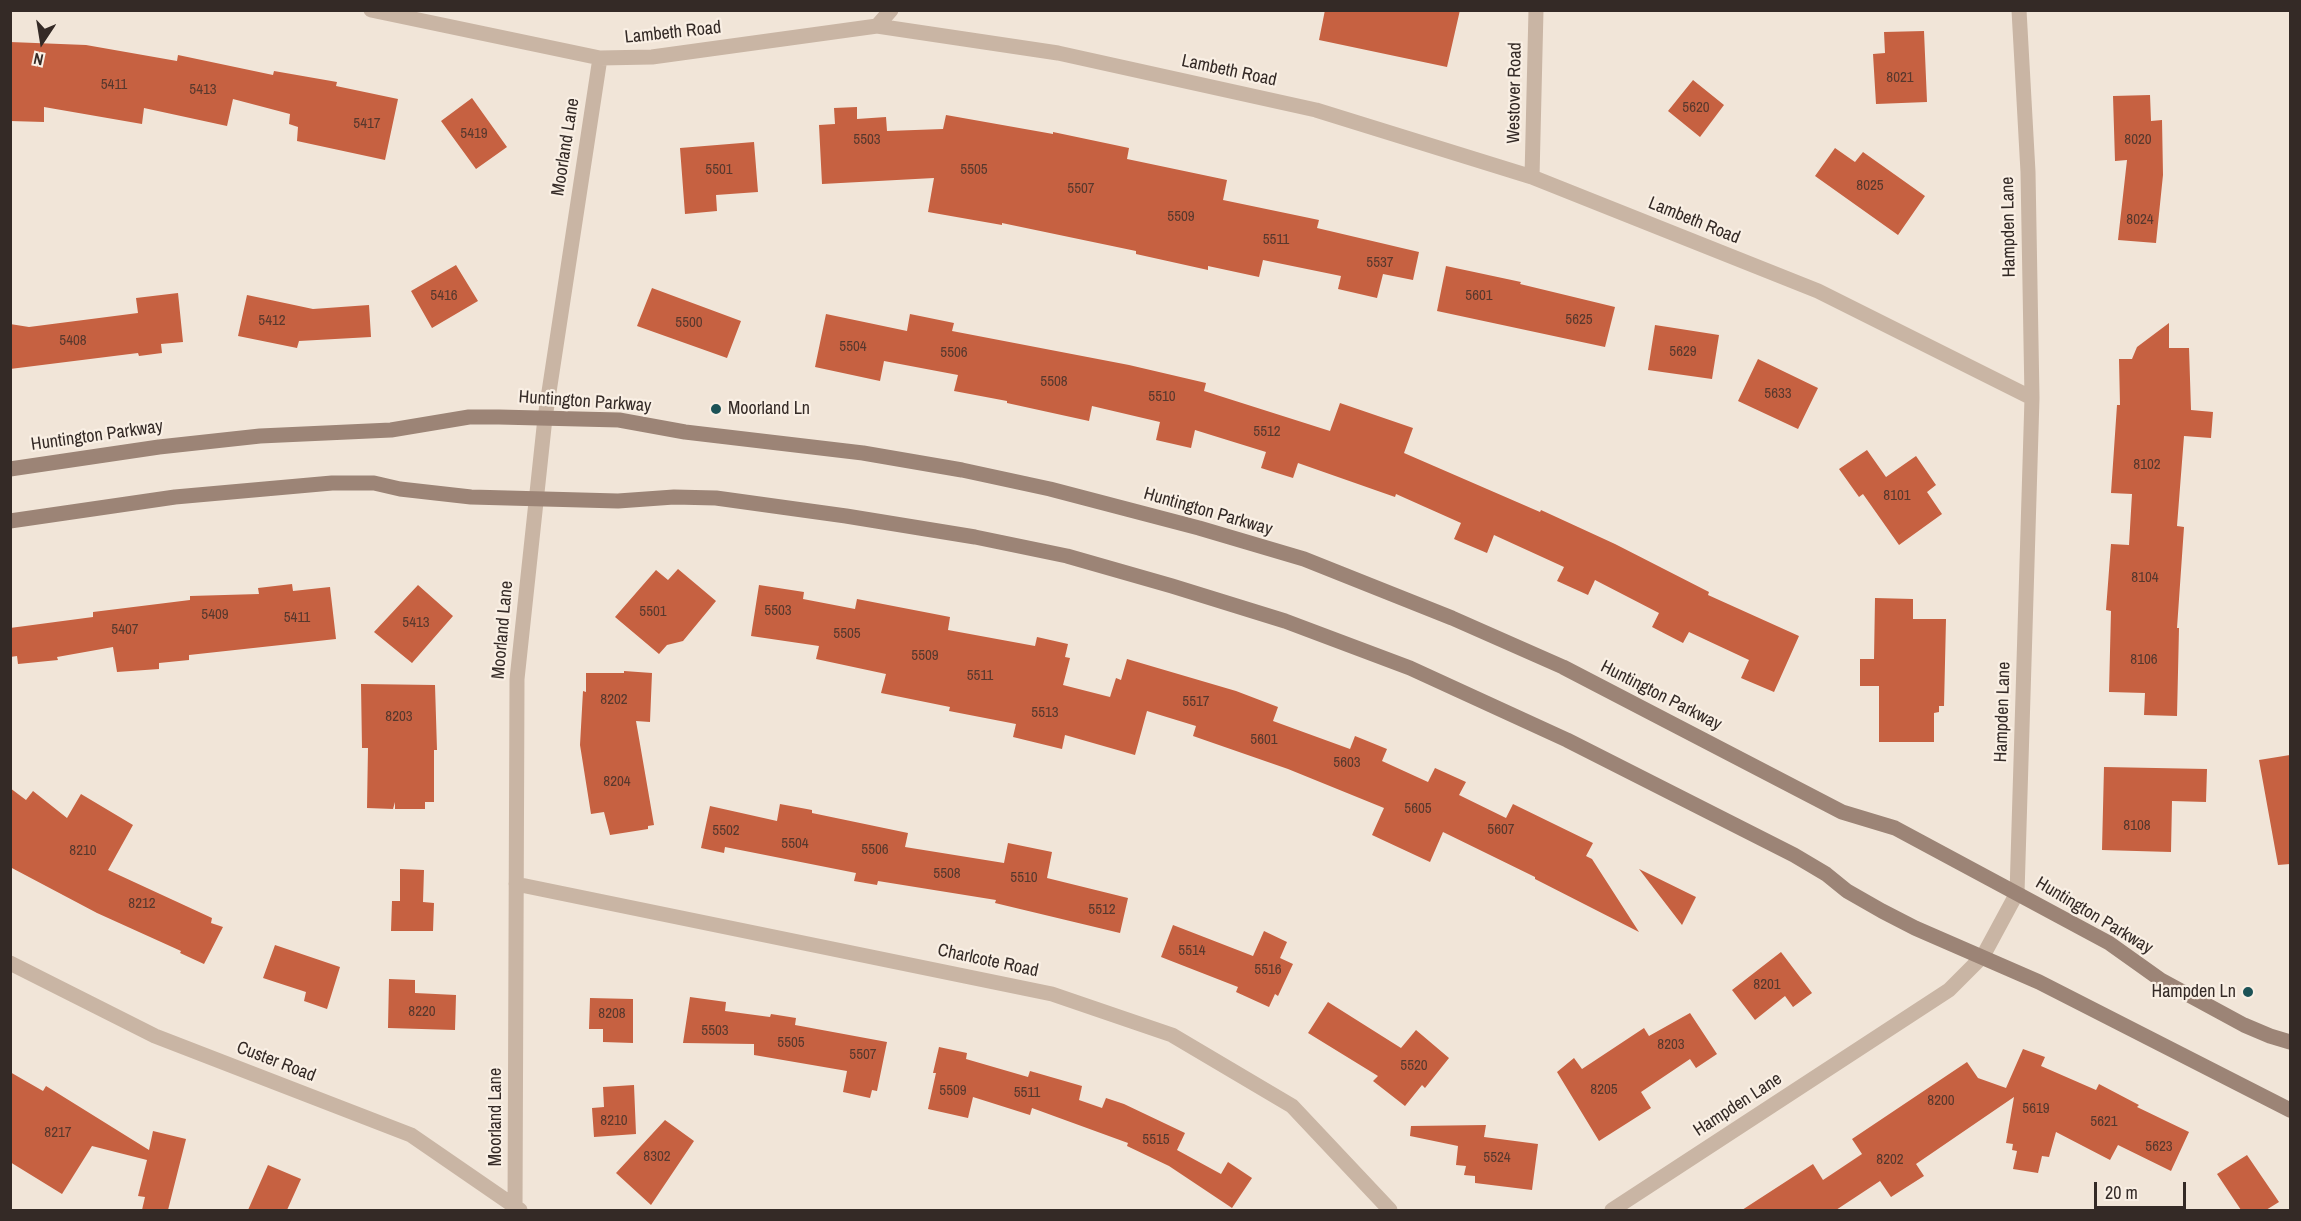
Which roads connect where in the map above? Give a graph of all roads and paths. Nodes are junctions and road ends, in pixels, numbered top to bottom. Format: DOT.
graph roads {
  1 [pos="371,10"];
  2 [pos="891,10"];
  3 [pos="1536,10"];
  4 [pos="2019,10"];
  5 [pos="877,26"];
  6 [pos="600,58"];
  7 [pos="1532,177"];
  8 [pos="2032,398"];
  9 [pos="545,418"];
  10 [pos="10,468"];
  11 [pos="536,499"];
  12 [pos="10,521"];
  13 [pos="516,884"];
  14 [pos="2017,892"];
  15 [pos="1983,956"];
  16 [pos="10,963"];
  17 [pos="2290,1041"];
  18 [pos="2290,1110"];
  19 [pos="517,1209"];
  20 [pos="1389,1210"];
  21 [pos="1612,1210"];
  1 -- 6 [label="street, Lambeth Road"];
  2 -- 5 [label="street"];
  3 -- 7 [label="street, Westover Road"];
  4 -- 8 [label="street, Hampden Lane"];
  5 -- 6 [label="street, Lambeth Road"];
  5 -- 7 [label="street, Lambeth Road"];
  6 -- 9 [label="street, Moorland Lane"];
  7 -- 8 [label="street, Lambeth Road"];
  8 -- 14 [label="street, Hampden Lane"];
  9 -- 10 [label="street, Huntington Parkway"];
  9 -- 11 [label="street, Moorland Lane"];
  9 -- 14 [label="street, Huntington Parkway"];
  11 -- 12 [label="street"];
  11 -- 13 [label="street, Moorland Lane"];
  11 -- 15 [label="street"];
  13 -- 19 [label="street, Moorland Lane"];
  13 -- 20 [label="street, Charlcote Road"];
  14 -- 15 [label="street, Hampden Lane"];
  14 -- 17 [label="street, Huntington Parkway"];
  15 -- 18 [label="street"];
  15 -- 21 [label="street, Hampden Lane"];
  16 -- 19 [label="street, Custer Road"];
}
